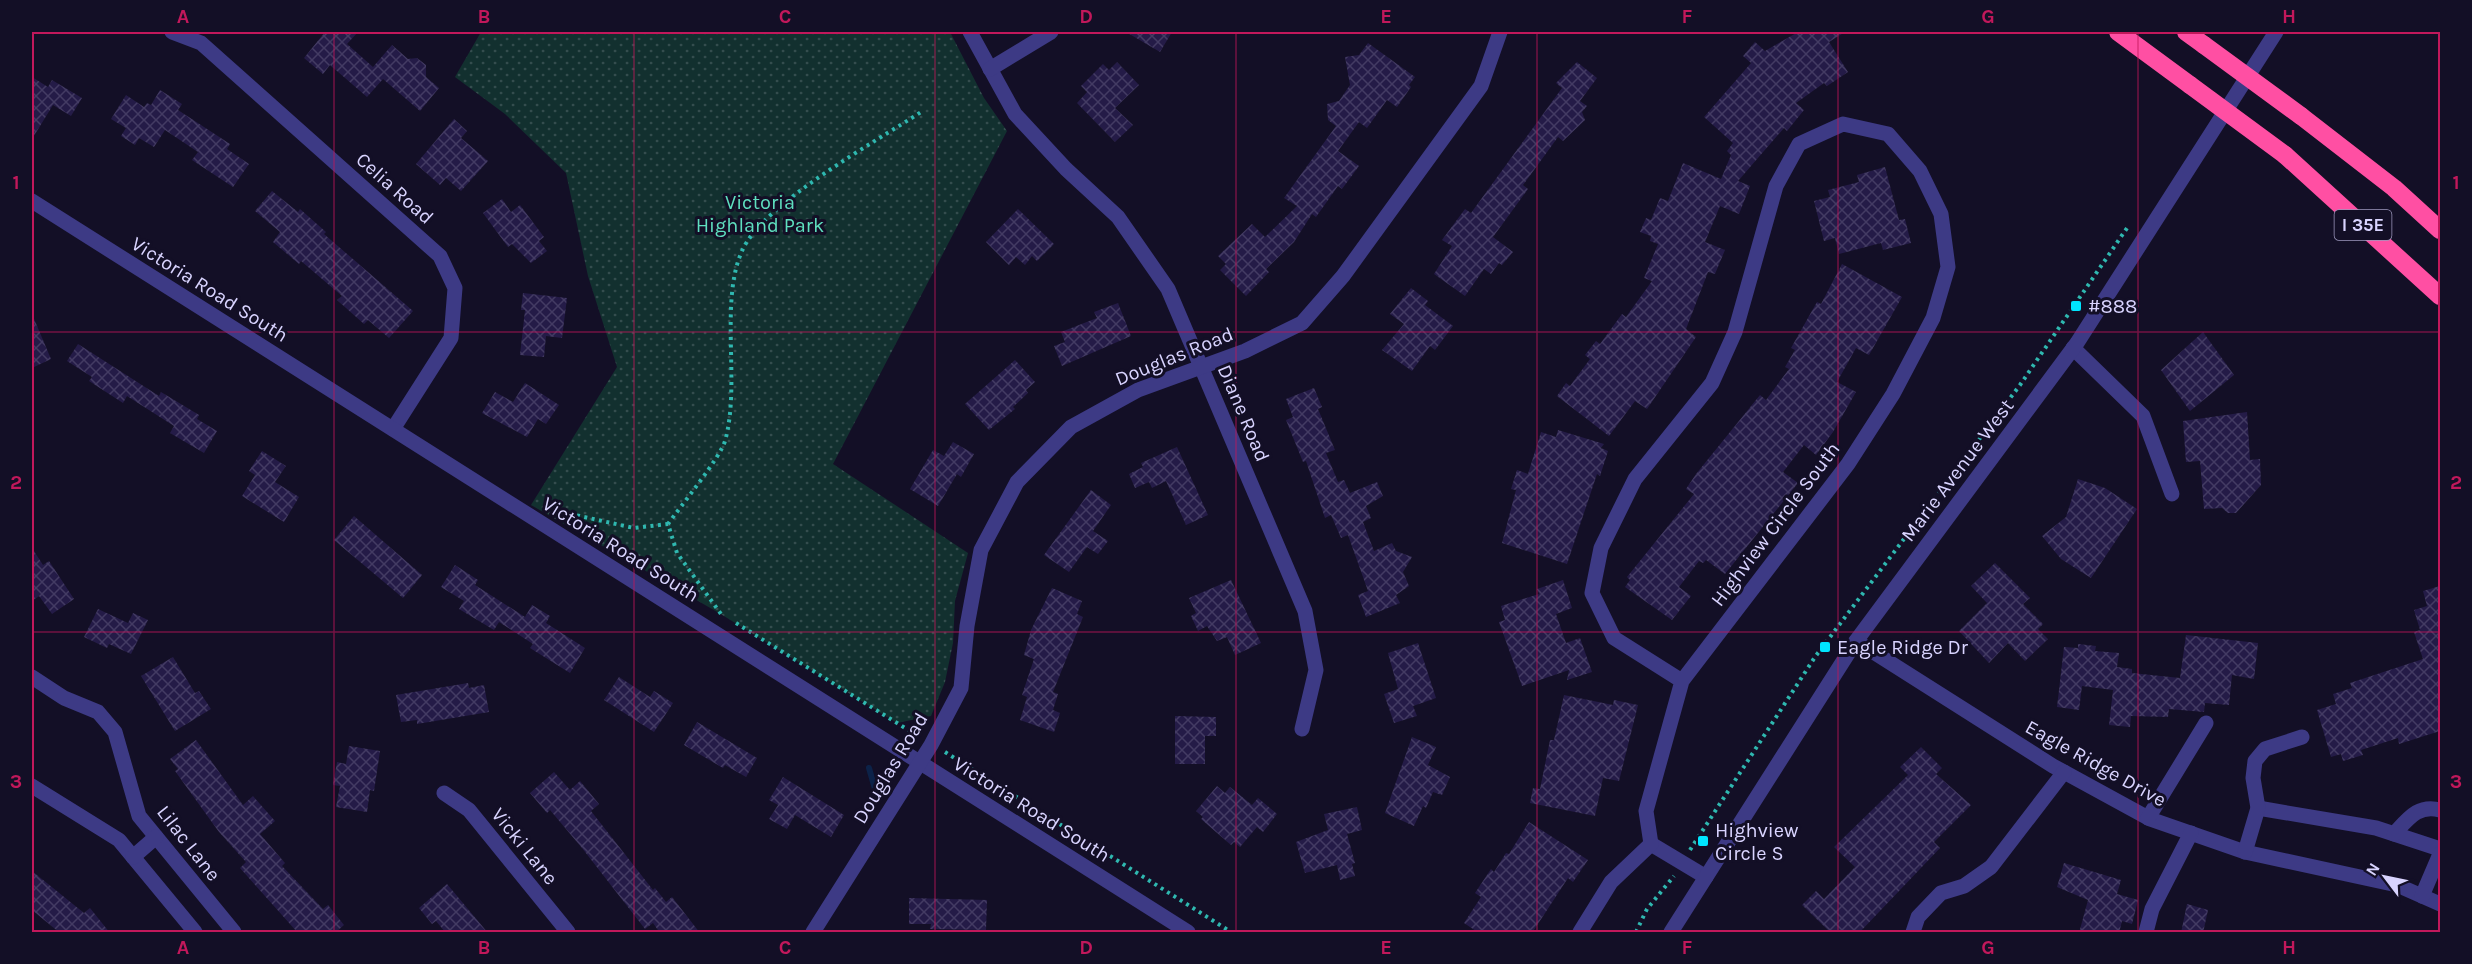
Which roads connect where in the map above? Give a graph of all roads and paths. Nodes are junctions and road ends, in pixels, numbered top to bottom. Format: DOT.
graph roads {
  1 [pos="172,32"];
  2 [pos="970,32"];
  3 [pos="1052,32"];
  4 [pos="1500,32"];
  5 [pos="2118,32"];
  6 [pos="2186,32"];
  7 [pos="2276,32"];
  8 [pos="990,69"];
  9 [pos="921,112"];
  10 [pos="32,201"];
  11 [pos="2133,220"];
  12 [pos="2440,230"];
  13 [pos="2440,296"];
  14 [pos="2073,348"];
  15 [pos="1202,367"];
  16 [pos="393,429"];
  17 [pos="2172,494"];
  18 [pos="668,524"];
  19 [pos="1856,641"];
  20 [pos="32,677"];
  21 [pos="1682,681"];
  22 [pos="2206,723"];
  23 [pos="1302,729"];
  24 [pos="2302,737"];
  25 [pos="920,762"];
  26 [pos="2064,772"];
  27 [pos="32,786"];
  28 [pos="444,793"];
  29 [pos="2258,808"];
  30 [pos="2440,810"];
  31 [pos="2148,818"];
  32 [pos="2191,833"];
  33 [pos="2394,834"];
  34 [pos="156,837"];
  35 [pos="1651,844"];
  36 [pos="2440,849"];
  37 [pos="2245,852"];
  38 [pos="2440,855"];
  39 [pos="133,857"];
  40 [pos="1683,863"];
  41 [pos="1706,877"];
  42 [pos="2422,896"];
  43 [pos="2440,904"];
  44 [pos="195,933"];
  45 [pos="234,933"];
  46 [pos="568,933"];
  47 [pos="813,933"];
  48 [pos="1188,933"];
  49 [pos="1580,933"];
  50 [pos="1636,933"];
  51 [pos="1671,933"];
  52 [pos="1913,933"];
  53 [pos="2146,933"];
  1 -- 16 [label="street, Celia Road"];
  2 -- 8 [label="street, Diane Road"];
  3 -- 8 [label="street"];
  4 -- 15 [label="street, Douglas Road"];
  5 -- 13 [label="highway, I 35E, bridge"];
  6 -- 12 [label="highway, I 35E, bridge"];
  7 -- 14 [label="street, Marie Avenue West"];
  8 -- 15 [label="street, Diane Road"];
  9 -- 18 [label="path"];
  10 -- 16 [label="street, Victoria Road South"];
  11 -- 40 [label="path"];
  14 -- 17 [label="street"];
  14 -- 19 [label="street, Marie Avenue West"];
  15 -- 23 [label="street, Diane Road"];
  15 -- 25 [label="street, Douglas Road"];
  16 -- 25 [label="street, Victoria Road South"];
  19 -- 26 [label="street, Eagle Ridge Drive"];
  19 -- 41 [label="street, Marie Avenue West"];
  20 -- 34 [label="street, Lilac Lane"];
  21 -- 21 [label="street, Highview Circle South"];
  21 -- 35 [label="street, Highview Circle South"];
  22 -- 31 [label="street"];
  24 -- 29 [label="street"];
  25 -- 47 [label="street, Douglas Road"];
  25 -- 48 [label="street, Victoria Road South"];
  26 -- 31 [label="street, Eagle Ridge Drive"];
  26 -- 52 [label="street"];
  27 -- 39 [label="street"];
  28 -- 46 [label="street, Vicki Lane"];
  29 -- 33 [label="street"];
  29 -- 37 [label="street"];
  30 -- 33 [label="street"];
  31 -- 32 [label="street, Eagle Ridge Drive"];
  32 -- 37 [label="street, Eagle Ridge Drive"];
  32 -- 53 [label="street"];
  33 -- 36 [label="street"];
  34 -- 39 [label="street"];
  34 -- 45 [label="street, Lilac Lane"];
  35 -- 40 [label="street"];
  35 -- 49 [label="street"];
  37 -- 42 [label="street, Eagle Ridge Drive"];
  38 -- 42 [label="street"];
  39 -- 44 [label="street"];
  40 -- 41 [label="street"];
  40 -- 50 [label="path"];
  41 -- 51 [label="street, Marie Avenue West"];
  42 -- 43 [label="street, Eagle Ridge Drive"];
}
